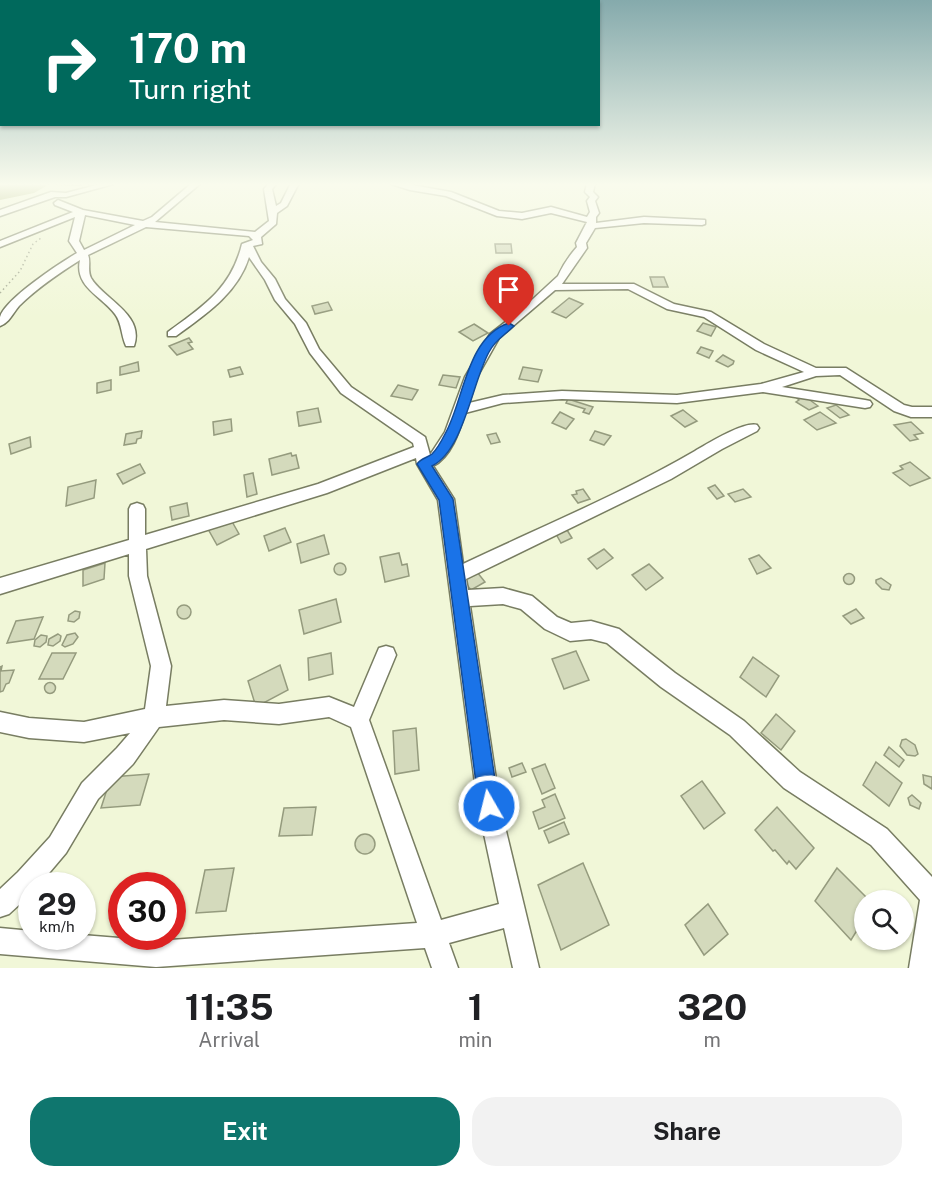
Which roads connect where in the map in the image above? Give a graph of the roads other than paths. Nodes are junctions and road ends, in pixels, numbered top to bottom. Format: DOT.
graph roads {
  1 [pos="42,228"];
  2 [pos="77,228"];
  3 [pos="133,228"];
  4 [pos="204,228"];
  5 [pos="264,228"];
  6 [pos="588,228"];
  7 [pos="252,241"];
  8 [pos="0,244"];
  9 [pos="83,254"];
  10 [pos="551,287"];
  11 [pos="0,323"];
  12 [pos="172,334"];
  13 [pos="130,343"];
  14 [pos="814,372"];
  15 [pos="761,388"];
  16 [pos="866,404"];
  17 [pos="460,410"];
  18 [pos="932,412"];
  19 [pos="752,428"];
  20 [pos="423,457"];
  21 [pos="137,509"];
  22 [pos="138,545"];
  23 [pos="457,576"];
  24 [pos="0,586"];
  25 [pos="460,599"];
  26 [pos="386,655"];
  27 [pos="154,717"];
  28 [pos="359,720"];
  29 [pos="0,722"];
  30 [pos="932,897"];
  31 [pos="0,905"];
  32 [pos="513,913"];
  33 [pos="434,934"];
  34 [pos="0,941"];
  35 [pos="445,968"];
  36 [pos="526,968"];
  37 [pos="922,968"];
  1 -- 8 [label="street"];
  2 -- 9 [label="street"];
  3 -- 9 [label="street"];
  4 -- 7 [label="street"];
  5 -- 7 [label="street"];
  6 -- 10 [label="street"];
  7 -- 12 [label="street"];
  7 -- 20 [label="street"];
  9 -- 11 [label="street"];
  9 -- 13 [label="street"];
  10 -- 14 [label="street"];
  10 -- 17 [label="street"];
  14 -- 15 [label="street"];
  14 -- 18 [label="street"];
  15 -- 16 [label="street"];
  15 -- 17 [label="street"];
  17 -- 20 [label="street"];
  19 -- 23 [label="street"];
  20 -- 22 [label="street"];
  20 -- 23 [label="street"];
  21 -- 22 [label="street"];
  22 -- 24 [label="street"];
  22 -- 27 [label="street"];
  23 -- 25 [label="street"];
  25 -- 30 [label="street"];
  25 -- 32 [label="street"];
  26 -- 28 [label="street"];
  27 -- 28 [label="street"];
  27 -- 29 [label="street"];
  27 -- 31 [label="street"];
  28 -- 33 [label="street"];
  30 -- 37 [label="street"];
  32 -- 33 [label="street"];
  32 -- 36 [label="street"];
  33 -- 34 [label="street"];
  33 -- 35 [label="street"];
}
